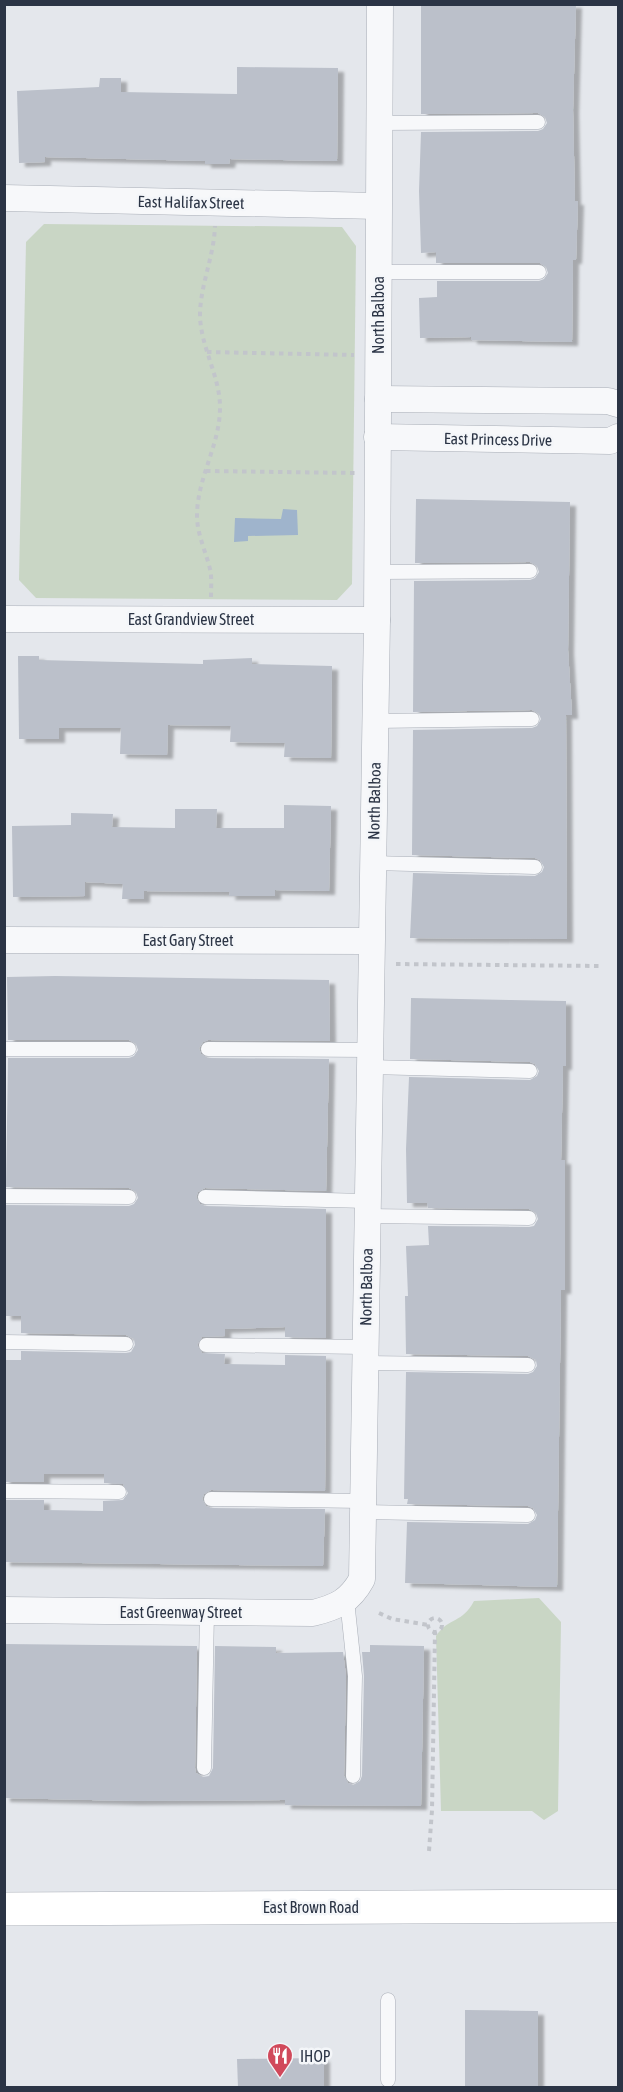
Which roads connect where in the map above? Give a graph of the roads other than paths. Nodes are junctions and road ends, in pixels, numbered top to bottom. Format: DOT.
graph roads {
  1 [pos="380,4"];
  2 [pos="538,122"];
  3 [pos="379,123"];
  4 [pos="4,198"];
  5 [pos="378,207"];
  6 [pos="378,272"];
  7 [pos="539,272"];
  8 [pos="378,399"];
  9 [pos="618,404"];
  10 [pos="377,437"];
  11 [pos="618,437"];
  12 [pos="530,571"];
  13 [pos="377,572"];
  14 [pos="4,619"];
  15 [pos="377,620"];
  16 [pos="532,719"];
  17 [pos="375,721"];
  18 [pos="372,863"];
  19 [pos="536,867"];
  20 [pos="4,940"];
  21 [pos="370,941"];
  22 [pos="4,1049"];
  23 [pos="129,1049"];
  24 [pos="208,1049"];
  25 [pos="369,1059"];
  26 [pos="530,1071"];
  27 [pos="4,1196"];
  28 [pos="129,1197"];
  29 [pos="205,1197"];
  30 [pos="367,1209"];
  31 [pos="529,1218"];
  32 [pos="4,1342"];
  33 [pos="126,1344"];
  34 [pos="206,1346"];
  35 [pos="365,1355"];
  36 [pos="528,1365"];
  37 [pos="4,1491"];
  38 [pos="119,1492"];
  39 [pos="211,1498"];
  40 [pos="363,1506"];
  41 [pos="528,1515"];
  42 [pos="350,1598"];
  43 [pos="4,1610"];
  44 [pos="207,1612"];
  45 [pos="204,1768"];
  46 [pos="353,1776"];
  47 [pos="618,1906"];
  48 [pos="4,1909"];
  49 [pos="388,2000"];
  50 [pos="388,2080"];
  1 -- 3 [label="street, North Balboa"];
  2 -- 3 [label="lane"];
  3 -- 5 [label="street, North Balboa"];
  4 -- 5 [label="street, East Halifax Street"];
  5 -- 6 [label="street, North Balboa"];
  6 -- 7 [label="lane"];
  6 -- 8 [label="street, North Balboa"];
  8 -- 9 [label="street"];
  8 -- 10 [label="street, North Balboa"];
  10 -- 11 [label="street, East Princess Drive"];
  10 -- 13 [label="street, North Balboa"];
  12 -- 13 [label="lane"];
  13 -- 15 [label="street, North Balboa"];
  14 -- 15 [label="street, East Grandview Street"];
  15 -- 17 [label="street, North Balboa"];
  16 -- 17 [label="lane"];
  17 -- 18 [label="street, North Balboa"];
  18 -- 19 [label="lane"];
  18 -- 21 [label="street, North Balboa"];
  20 -- 21 [label="street, East Gary Street"];
  21 -- 25 [label="street, North Balboa"];
  22 -- 23 [label="lane"];
  24 -- 25 [label="lane"];
  25 -- 26 [label="lane"];
  25 -- 30 [label="street, North Balboa"];
  27 -- 28 [label="lane"];
  29 -- 30 [label="lane"];
  30 -- 31 [label="lane"];
  30 -- 35 [label="street, North Balboa"];
  32 -- 33 [label="lane"];
  34 -- 35 [label="lane"];
  35 -- 36 [label="lane"];
  35 -- 40 [label="street, North Balboa"];
  37 -- 38 [label="lane"];
  39 -- 40 [label="lane"];
  40 -- 41 [label="lane"];
  40 -- 42 [label="street, North Balboa"];
  42 -- 44 [label="street, East Greenway Street"];
  42 -- 46 [label="lane"];
  43 -- 44 [label="street, East Greenway Street"];
  44 -- 45 [label="lane"];
  47 -- 48 [label="main road, East Brown Road"];
  49 -- 50 [label="lane"];
}
